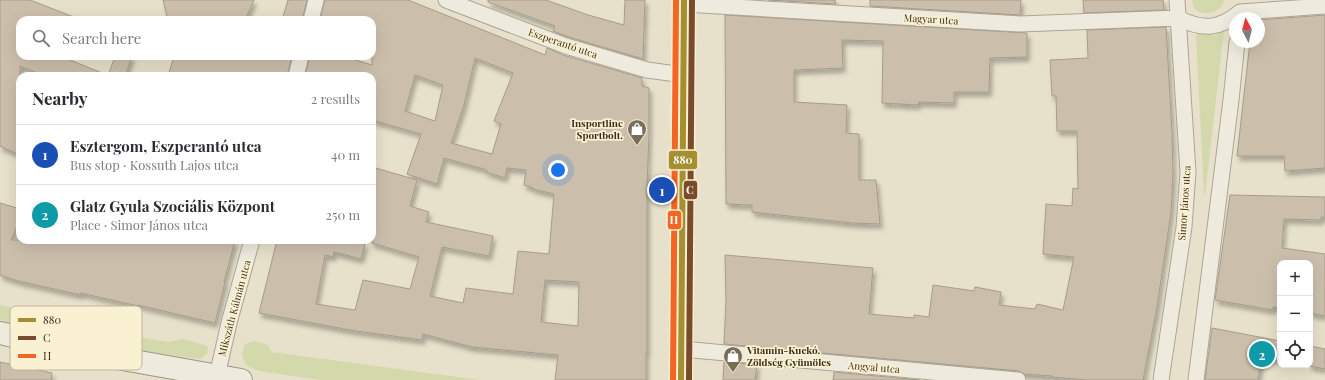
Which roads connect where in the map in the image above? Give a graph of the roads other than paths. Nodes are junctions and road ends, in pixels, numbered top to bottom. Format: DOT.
graph roads {
  1 [pos="316,0"];
  2 [pos="446,0"];
  3 [pos="1177,0"];
  4 [pos="684,2"];
  5 [pos="1325,6"];
  6 [pos="1240,10"];
  7 [pos="312,16"];
  8 [pos="1178,18"];
  9 [pos="1236,48"];
  10 [pos="300,60"];
  11 [pos="297,72"];
  12 [pos="684,75"];
  13 [pos="251,244"];
  14 [pos="0,333"];
  15 [pos="10,335"];
  16 [pos="682,349"];
  17 [pos="142,363"];
  18 [pos="217,376"];
  19 [pos="241,380"];
  20 [pos="681,380"];
  21 [pos="1018,380"];
  22 [pos="1161,380"];
  23 [pos="1196,380"];
  1 -- 7 [label="street"];
  2 -- 12 [label="street, Eszperantó utca"];
  3 -- 8 [label="street, Simor János utca"];
  4 -- 8 [label="street, Magyar utca"];
  4 -- 12 [label="main road"];
  5 -- 6 [label="street"];
  6 -- 8 [label="street"];
  8 -- 22 [label="street, Simor János utca"];
  9 -- 23 [label="street"];
  10 -- 11 [label="street"];
  12 -- 16 [label="main road"];
  13 -- 18 [label="street, Mikszáth Kálmán utca"];
  14 -- 15 [label="main road"];
  16 -- 20 [label="main road"];
  16 -- 21 [label="street, Angyal utca"];
  17 -- 18 [label="main road"];
  18 -- 19 [label="main road"];
}
